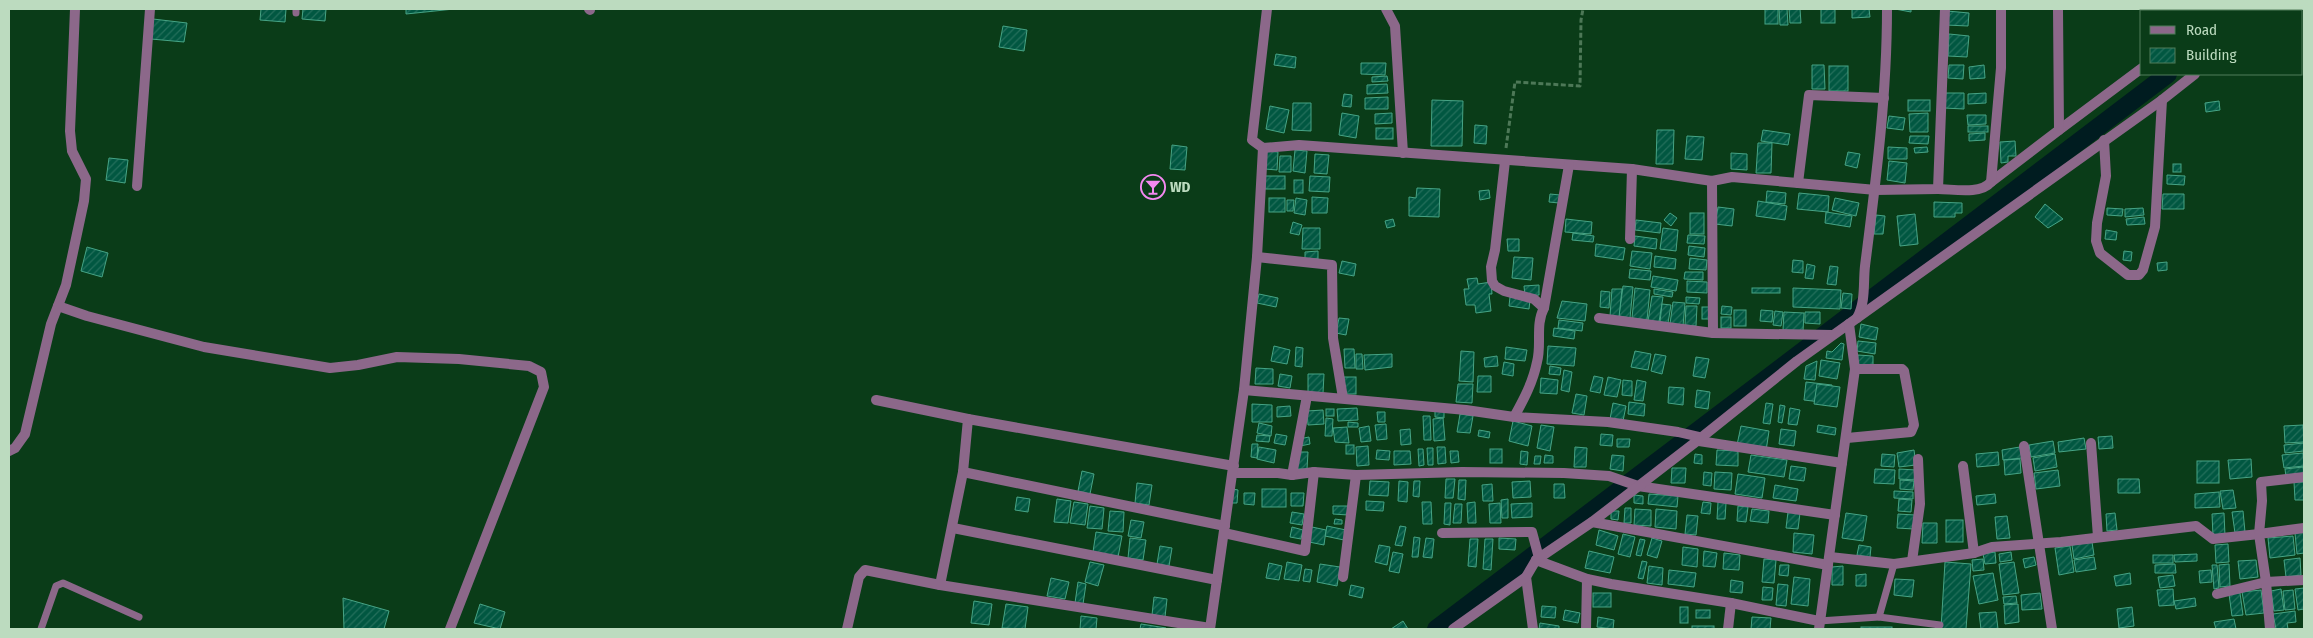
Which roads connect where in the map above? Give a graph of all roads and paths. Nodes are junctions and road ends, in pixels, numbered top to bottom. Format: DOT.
graph roads {
  1 [pos="75,9"];
  2 [pos="150,9"];
  3 [pos="1267,9"];
  4 [pos="1386,9"];
  5 [pos="1583,9"];
  6 [pos="1887,9"];
  7 [pos="1945,9"];
  8 [pos="2001,9"];
  9 [pos="2058,9"];
  10 [pos="2140,69"];
  11 [pos="2194,75"];
  12 [pos="1884,98"];
  13 [pos="2162,100"];
  14 [pos="2059,130"];
  15 [pos="2104,140"];
  16 [pos="1263,148"];
  17 [pos="1403,153"];
  18 [pos="1504,161"];
  19 [pos="1568,165"];
  20 [pos="1632,169"];
  21 [pos="1712,181"];
  22 [pos="1992,182"];
  23 [pos="1798,183"];
  24 [pos="138,186"];
  25 [pos="1938,189"];
  26 [pos="1876,190"];
  27 [pos="1630,239"];
  28 [pos="1257,257"];
  29 [pos="58,306"];
  30 [pos="1544,308"];
  31 [pos="1856,317"];
  32 [pos="1599,318"];
  33 [pos="1713,333"];
  34 [pos="1828,336"];
  35 [pos="1854,369"];
  36 [pos="1244,390"];
  37 [pos="1306,396"];
  38 [pos="1343,398"];
  39 [pos="876,400"];
  40 [pos="1514,417"];
  41 [pos="968,419"];
  42 [pos="1846,438"];
  43 [pos="1701,440"];
  44 [pos="2091,443"];
  45 [pos="2024,446"];
  46 [pos="9,451"];
  47 [pos="1918,459"];
  48 [pos="1842,463"];
  49 [pos="1963,466"];
  50 [pos="1233,470"];
  51 [pos="963,472"];
  52 [pos="1314,472"];
  53 [pos="1292,474"];
  54 [pos="1356,475"];
  55 [pos="2304,477"];
  56 [pos="1638,486"];
  57 [pos="1835,515"];
  58 [pos="1592,522"];
  59 [pos="953,528"];
  60 [pos="2304,528"];
  61 [pos="1224,530"];
  62 [pos="1442,533"];
  63 [pos="2259,534"];
  64 [pos="2098,537"];
  65 [pos="2040,544"];
  66 [pos="1974,553"];
  67 [pos="1538,559"];
  68 [pos="1829,561"];
  69 [pos="1912,561"];
  70 [pos="1894,564"];
  71 [pos="1343,577"];
  72 [pos="1526,577"];
  73 [pos="1587,579"];
  74 [pos="1217,580"];
  75 [pos="2304,580"];
  76 [pos="2266,582"];
  77 [pos="940,585"];
  78 [pos="2217,594"];
  79 [pos="1731,603"];
  80 [pos="139,617"];
  81 [pos="1879,617"];
  82 [pos="1940,624"];
  83 [pos="1819,625"];
  84 [pos="41,629"];
  85 [pos="450,629"];
  86 [pos="847,629"];
  87 [pos="1210,629"];
  88 [pos="1453,629"];
  89 [pos="1533,629"];
  90 [pos="1586,629"];
  91 [pos="1728,629"];
  92 [pos="2052,629"];
  93 [pos="2270,629"];
  1 -- 29 [label="street"];
  2 -- 24 [label="street"];
  3 -- 16 [label="street"];
  4 -- 17 [label="street"];
  5 -- 18 [label="path"];
  6 -- 12 [label="street"];
  7 -- 25 [label="street"];
  8 -- 22 [label="street"];
  9 -- 14 [label="street"];
  10 -- 14 [label="street"];
  11 -- 13 [label="street"];
  12 -- 23 [label="street"];
  12 -- 26 [label="street"];
  13 -- 15 [label="street"];
  13 -- 15 [label="street"];
  14 -- 22 [label="street"];
  15 -- 31 [label="street"];
  16 -- 17 [label="street"];
  16 -- 28 [label="street"];
  17 -- 18 [label="street"];
  18 -- 19 [label="street"];
  18 -- 30 [label="street"];
  19 -- 20 [label="street"];
  19 -- 30 [label="street"];
  20 -- 21 [label="street"];
  20 -- 27 [label="street"];
  21 -- 23 [label="street"];
  21 -- 33 [label="street"];
  22 -- 25 [label="street"];
  23 -- 26 [label="street"];
  25 -- 26 [label="street"];
  26 -- 31 [label="street"];
  28 -- 36 [label="street"];
  28 -- 38 [label="street"];
  29 -- 46 [label="street"];
  29 -- 85 [label="street"];
  30 -- 40 [label="street"];
  31 -- 34 [label="street"];
  31 -- 35 [label="street"];
  32 -- 33 [label="street"];
  33 -- 34 [label="street"];
  34 -- 43 [label="street"];
  35 -- 42 [label="street"];
  35 -- 42 [label="street"];
  36 -- 37 [label="street"];
  36 -- 50 [label="street"];
  37 -- 38 [label="street"];
  37 -- 53 [label="street"];
  38 -- 40 [label="street"];
  39 -- 41 [label="street"];
  40 -- 43 [label="street"];
  41 -- 50 [label="street"];
  41 -- 51 [label="street"];
  42 -- 48 [label="street"];
  43 -- 48 [label="street"];
  43 -- 56 [label="street"];
  44 -- 64 [label="street"];
  45 -- 65 [label="street"];
  47 -- 69 [label="street"];
  48 -- 57 [label="street"];
  49 -- 66 [label="street"];
  50 -- 53 [label="street"];
  50 -- 61 [label="street"];
  51 -- 59 [label="street"];
  51 -- 61 [label="street"];
  52 -- 53 [label="street"];
  52 -- 54 [label="street"];
  52 -- 61 [label="street"];
  54 -- 56 [label="street"];
  54 -- 71 [label="street"];
  55 -- 63 [label="street"];
  56 -- 57 [label="street"];
  56 -- 58 [label="street"];
  57 -- 68 [label="street"];
  58 -- 67 [label="street"];
  58 -- 68 [label="street"];
  59 -- 74 [label="street"];
  59 -- 77 [label="street"];
  60 -- 63 [label="street"];
  61 -- 74 [label="street"];
  62 -- 67 [label="street"];
  63 -- 64 [label="street"];
  63 -- 76 [label="street"];
  64 -- 65 [label="street"];
  65 -- 66 [label="street"];
  65 -- 92 [label="street"];
  66 -- 69 [label="street"];
  67 -- 72 [label="street"];
  67 -- 73 [label="street"];
  68 -- 70 [label="street"];
  68 -- 83 [label="street"];
  69 -- 70 [label="street"];
  70 -- 81 [label="lane"];
  72 -- 88 [label="street"];
  72 -- 89 [label="street"];
  73 -- 79 [label="street"];
  73 -- 90 [label="street"];
  74 -- 87 [label="street"];
  75 -- 76 [label="street"];
  76 -- 78 [label="street"];
  76 -- 93 [label="street"];
  77 -- 86 [label="street"];
  77 -- 87 [label="street"];
  79 -- 83 [label="street"];
  79 -- 91 [label="street"];
  80 -- 84 [label="lane"];
  81 -- 82 [label="lane"];
  81 -- 83 [label="lane"];
}
